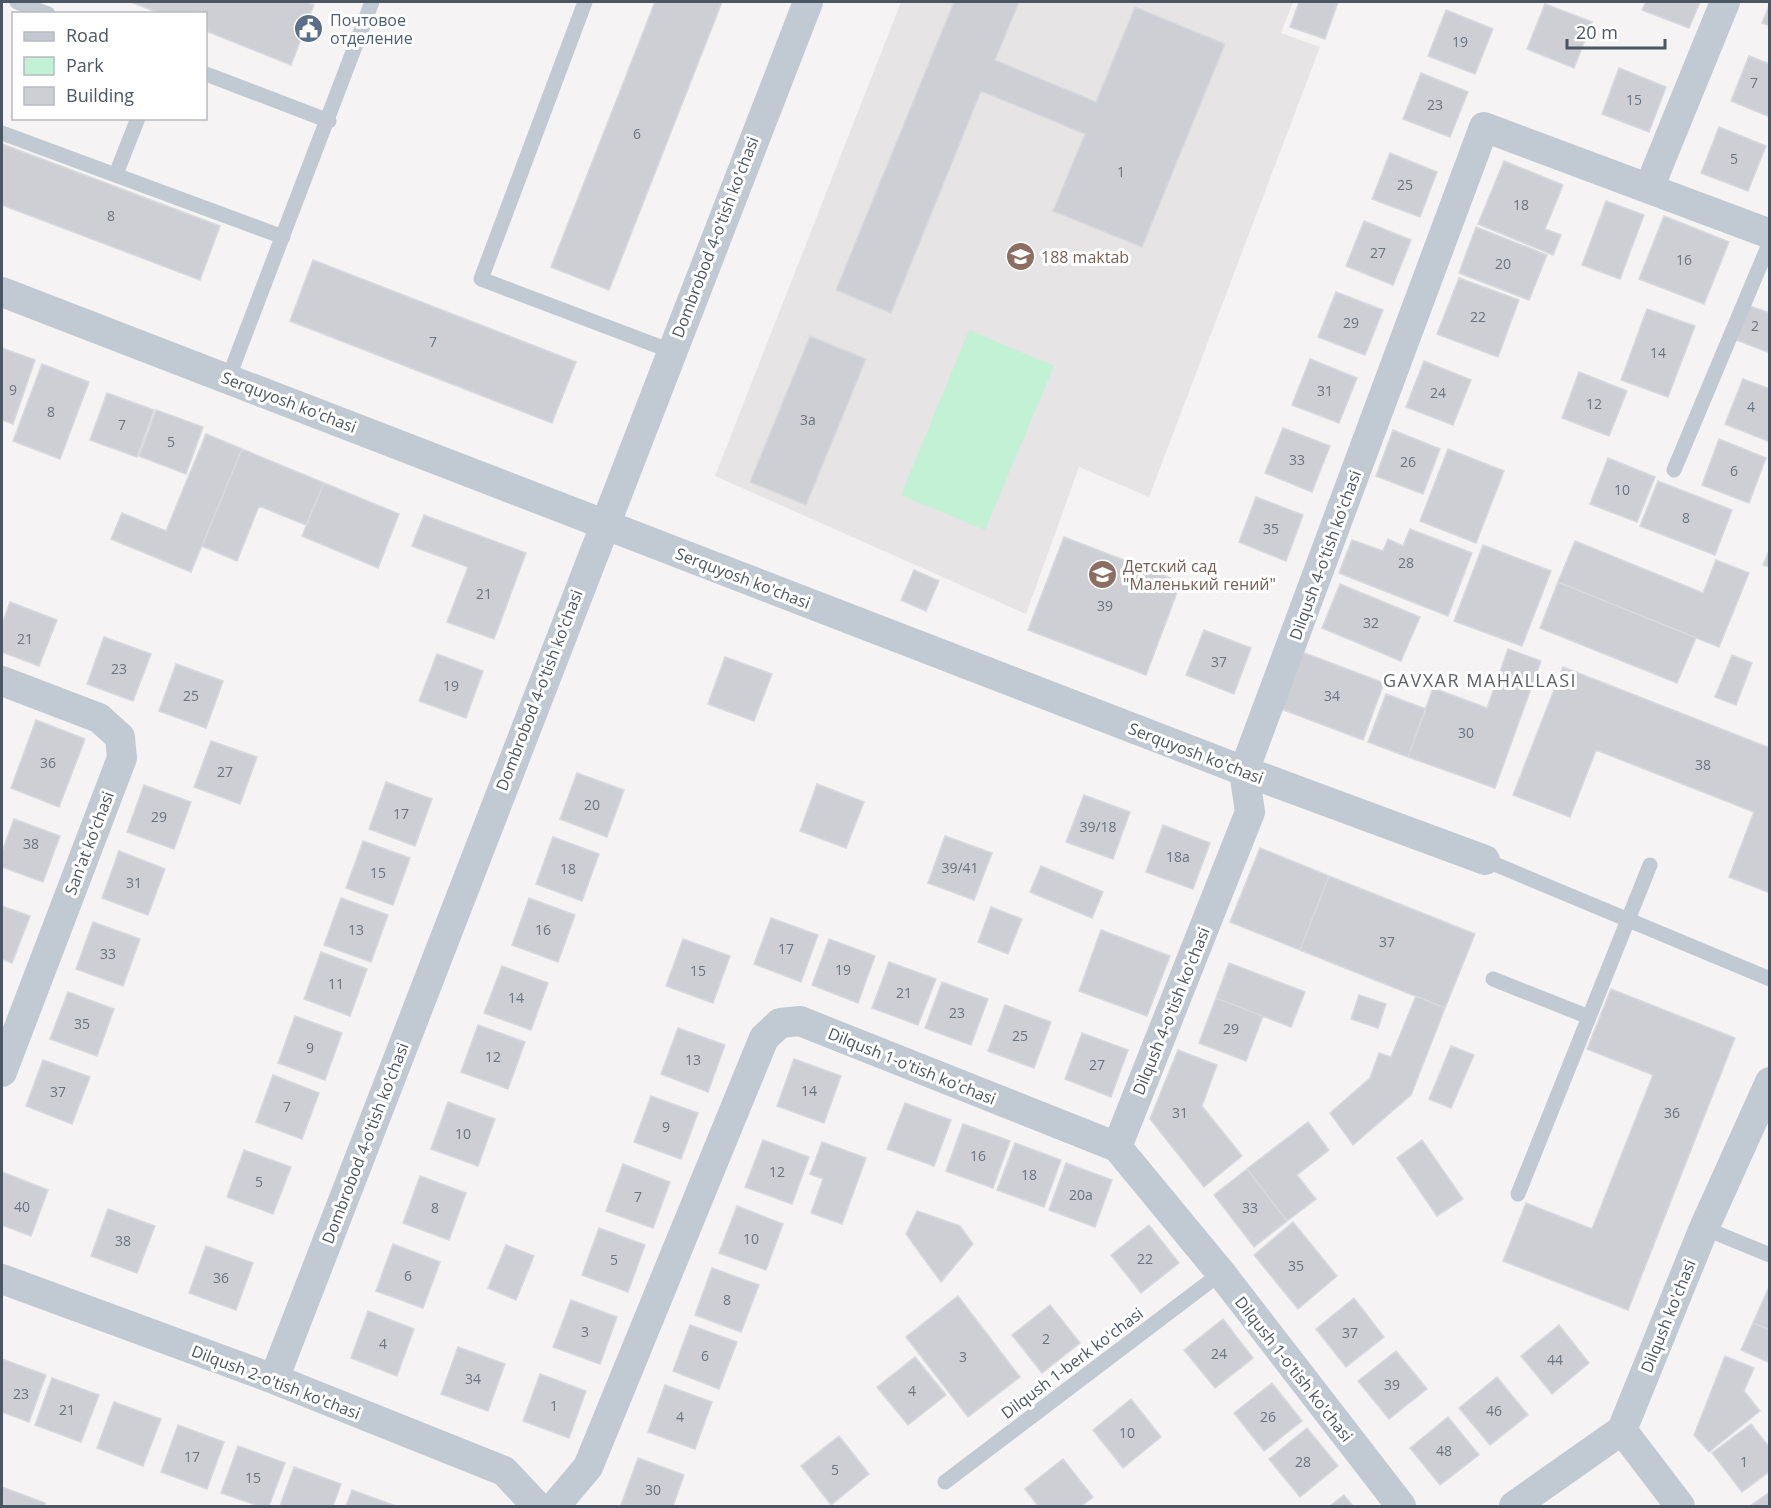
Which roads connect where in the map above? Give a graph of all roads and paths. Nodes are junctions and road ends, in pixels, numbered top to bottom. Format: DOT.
graph roads {
  1 [pos="17,2"];
  2 [pos="372,2"];
  3 [pos="585,2"];
  4 [pos="808,2"];
  5 [pos="1725,2"];
  6 [pos="43,12"];
  7 [pos="207,74"];
  8 [pos="137,120"];
  9 [pos="329,121"];
  10 [pos="2,133"];
  11 [pos="116,174"];
  12 [pos="1649,188"];
  13 [pos="1770,234"];
  14 [pos="283,237"];
  15 [pos="1770,242"];
  16 [pos="2,292"];
  17 [pos="671,351"];
  18 [pos="228,379"];
  19 [pos="1674,470"];
  20 [pos="603,524"];
  21 [pos="2,681"];
  22 [pos="1244,771"];
  23 [pos="1485,860"];
  24 [pos="1650,865"];
  25 [pos="1627,921"];
  26 [pos="1493,979"];
  27 [pos="1770,979"];
  28 [pos="1589,1017"];
  29 [pos="2,1072"];
  30 [pos="1770,1082"];
  31 [pos="1117,1147"];
  32 [pos="1518,1194"];
  33 [pos="1704,1228"];
  34 [pos="1770,1255"];
  35 [pos="1221,1273"];
  36 [pos="2,1279"];
  37 [pos="274,1379"];
  38 [pos="1622,1430"];
  39 [pos="945,1482"];
  40 [pos="537,1506"];
  41 [pos="555,1506"];
  42 [pos="1401,1506"];
  43 [pos="1514,1506"];
  44 [pos="1680,1506"];
  1 -- 6 [label="lane"];
  2 -- 9 [label="lane"];
  3 -- 17 [label="lane"];
  4 -- 17 [label="street, Dombrobod 4-o'tish ko'chasi"];
  5 -- 12 [label="street"];
  7 -- 9 [label="lane"];
  8 -- 11 [label="lane"];
  9 -- 14 [label="lane"];
  10 -- 11 [label="lane"];
  11 -- 14 [label="lane"];
  12 -- 13 [label="street, Dilqush 4-o'tish ko'chasi"];
  12 -- 22 [label="street, Dilqush 4-o'tish ko'chasi"];
  14 -- 18 [label="lane"];
  15 -- 19 [label="lane"];
  16 -- 18 [label="street, Serquyosh ko'chasi"];
  17 -- 20 [label="street, Dombrobod 4-o'tish ko'chasi"];
  18 -- 20 [label="street, Serquyosh ko'chasi"];
  20 -- 22 [label="street, Serquyosh ko'chasi"];
  20 -- 37 [label="street, Dombrobod 4-o'tish ko'chasi"];
  21 -- 29 [label="street, San'at ko'chasi"];
  22 -- 23 [label="street, Serquyosh ko'chasi"];
  22 -- 31 [label="street, Dilqush 4-o'tish ko'chasi"];
  23 -- 25 [label="lane"];
  24 -- 25 [label="lane"];
  25 -- 27 [label="lane"];
  25 -- 28 [label="lane"];
  26 -- 28 [label="lane"];
  28 -- 32 [label="lane"];
  30 -- 33 [label="street, Dilqush ko'chasi"];
  31 -- 35 [label="street, Dilqush 1-o'tish ko'chasi"];
  31 -- 41 [label="street, Dilqush 1-o'tish ko'chasi"];
  33 -- 34 [label="lane"];
  33 -- 38 [label="street, Dilqush ko'chasi"];
  35 -- 39 [label="lane, Dilqush 1-berk ko'chasi"];
  35 -- 42 [label="street, Dilqush 1-o'tish ko'chasi"];
  36 -- 37 [label="street, Dilqush 2-o'tish ko'chasi"];
  37 -- 40 [label="street, Dilqush 2-o'tish ko'chasi"];
  38 -- 43 [label="street"];
  38 -- 44 [label="street"];
}
